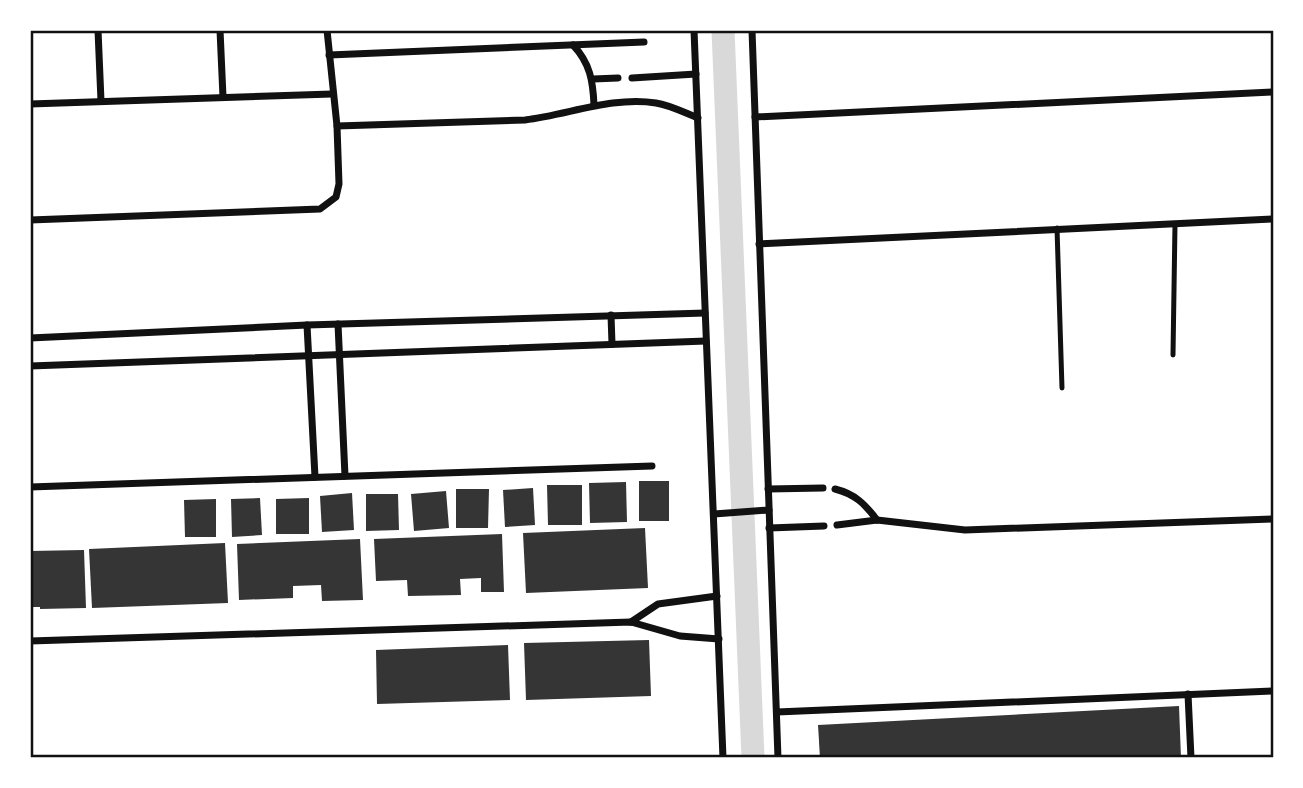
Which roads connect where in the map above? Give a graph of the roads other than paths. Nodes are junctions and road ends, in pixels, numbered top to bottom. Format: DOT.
graph roads {
  1 [pos="98,30"];
  2 [pos="220,30"];
  3 [pos="327,30"];
  4 [pos="694,30"];
  5 [pos="752,30"];
  6 [pos="644,42"];
  7 [pos="573,45"];
  8 [pos="329,55"];
  9 [pos="696,74"];
  10 [pos="618,78"];
  11 [pos="632,78"];
  12 [pos="593,79"];
  13 [pos="1273,92"];
  14 [pos="332,94"];
  15 [pos="223,97"];
  16 [pos="101,102"];
  17 [pos="30,104"];
  18 [pos="594,105"];
  19 [pos="755,117"];
  20 [pos="698,118"];
  21 [pos="337,126"];
  22 [pos="1273,219"];
  23 [pos="30,220"];
  24 [pos="1175,224"];
  25 [pos="1057,228"];
  26 [pos="759,244"];
  27 [pos="705,313"];
  28 [pos="611,315"];
  29 [pos="338,324"];
  30 [pos="307,325"];
  31 [pos="30,338"];
  32 [pos="706,341"];
  33 [pos="612,344"];
  34 [pos="339,354"];
  35 [pos="309,355"];
  36 [pos="1173,355"];
  37 [pos="30,366"];
  38 [pos="1062,388"];
  39 [pos="652,466"];
  40 [pos="345,476"];
  41 [pos="315,477"];
  42 [pos="30,487"];
  43 [pos="823,488"];
  44 [pos="768,489"];
  45 [pos="835,489"];
  46 [pos="769,510"];
  47 [pos="716,513"];
  48 [pos="1273,519"];
  49 [pos="877,520"];
  50 [pos="836,525"];
  51 [pos="824,526"];
  52 [pos="769,528"];
  53 [pos="717,596"];
  54 [pos="631,622"];
  55 [pos="719,639"];
  56 [pos="30,641"];
  57 [pos="1273,691"];
  58 [pos="1188,694"];
  59 [pos="776,712"];
  60 [pos="723,758"];
  61 [pos="778,758"];
  62 [pos="1191,758"];
  1 -- 16 [label="street"];
  2 -- 15 [label="street"];
  3 -- 8 [label="street"];
  4 -- 9 [label="street"];
  5 -- 19 [label="street"];
  6 -- 7 [label="street"];
  7 -- 8 [label="street"];
  7 -- 12 [label="street"];
  8 -- 14 [label="street"];
  9 -- 11 [label="street"];
  9 -- 20 [label="street"];
  10 -- 12 [label="street"];
  12 -- 18 [label="street"];
  13 -- 19 [label="street"];
  14 -- 15 [label="street"];
  14 -- 21 [label="street"];
  15 -- 16 [label="street"];
  16 -- 17 [label="street"];
  18 -- 20 [label="street"];
  18 -- 21 [label="street"];
  19 -- 26 [label="street"];
  20 -- 27 [label="street"];
  21 -- 23 [label="street"];
  22 -- 24 [label="street"];
  24 -- 25 [label="street"];
  24 -- 36 [label="lane"];
  25 -- 26 [label="street"];
  25 -- 38 [label="lane"];
  26 -- 44 [label="street"];
  27 -- 28 [label="street"];
  27 -- 32 [label="street"];
  28 -- 29 [label="street"];
  28 -- 33 [label="street"];
  29 -- 30 [label="street"];
  29 -- 34 [label="street"];
  30 -- 31 [label="street"];
  30 -- 35 [label="street"];
  32 -- 33 [label="street"];
  32 -- 47 [label="street"];
  33 -- 34 [label="street"];
  34 -- 35 [label="street"];
  34 -- 40 [label="street"];
  35 -- 37 [label="street"];
  35 -- 41 [label="street"];
  39 -- 40 [label="street"];
  40 -- 41 [label="street"];
  41 -- 42 [label="street"];
  43 -- 44 [label="street"];
  44 -- 46 [label="street"];
  45 -- 49 [label="street"];
  46 -- 47 [label="street"];
  46 -- 52 [label="street"];
  47 -- 53 [label="street"];
  48 -- 49 [label="street"];
  49 -- 50 [label="street"];
  51 -- 52 [label="street"];
  52 -- 59 [label="street"];
  53 -- 54 [label="street"];
  53 -- 55 [label="street"];
  54 -- 55 [label="street"];
  54 -- 56 [label="street"];
  55 -- 60 [label="street"];
  57 -- 58 [label="street"];
  58 -- 59 [label="street"];
  58 -- 62 [label="street"];
  59 -- 61 [label="street"];
}
